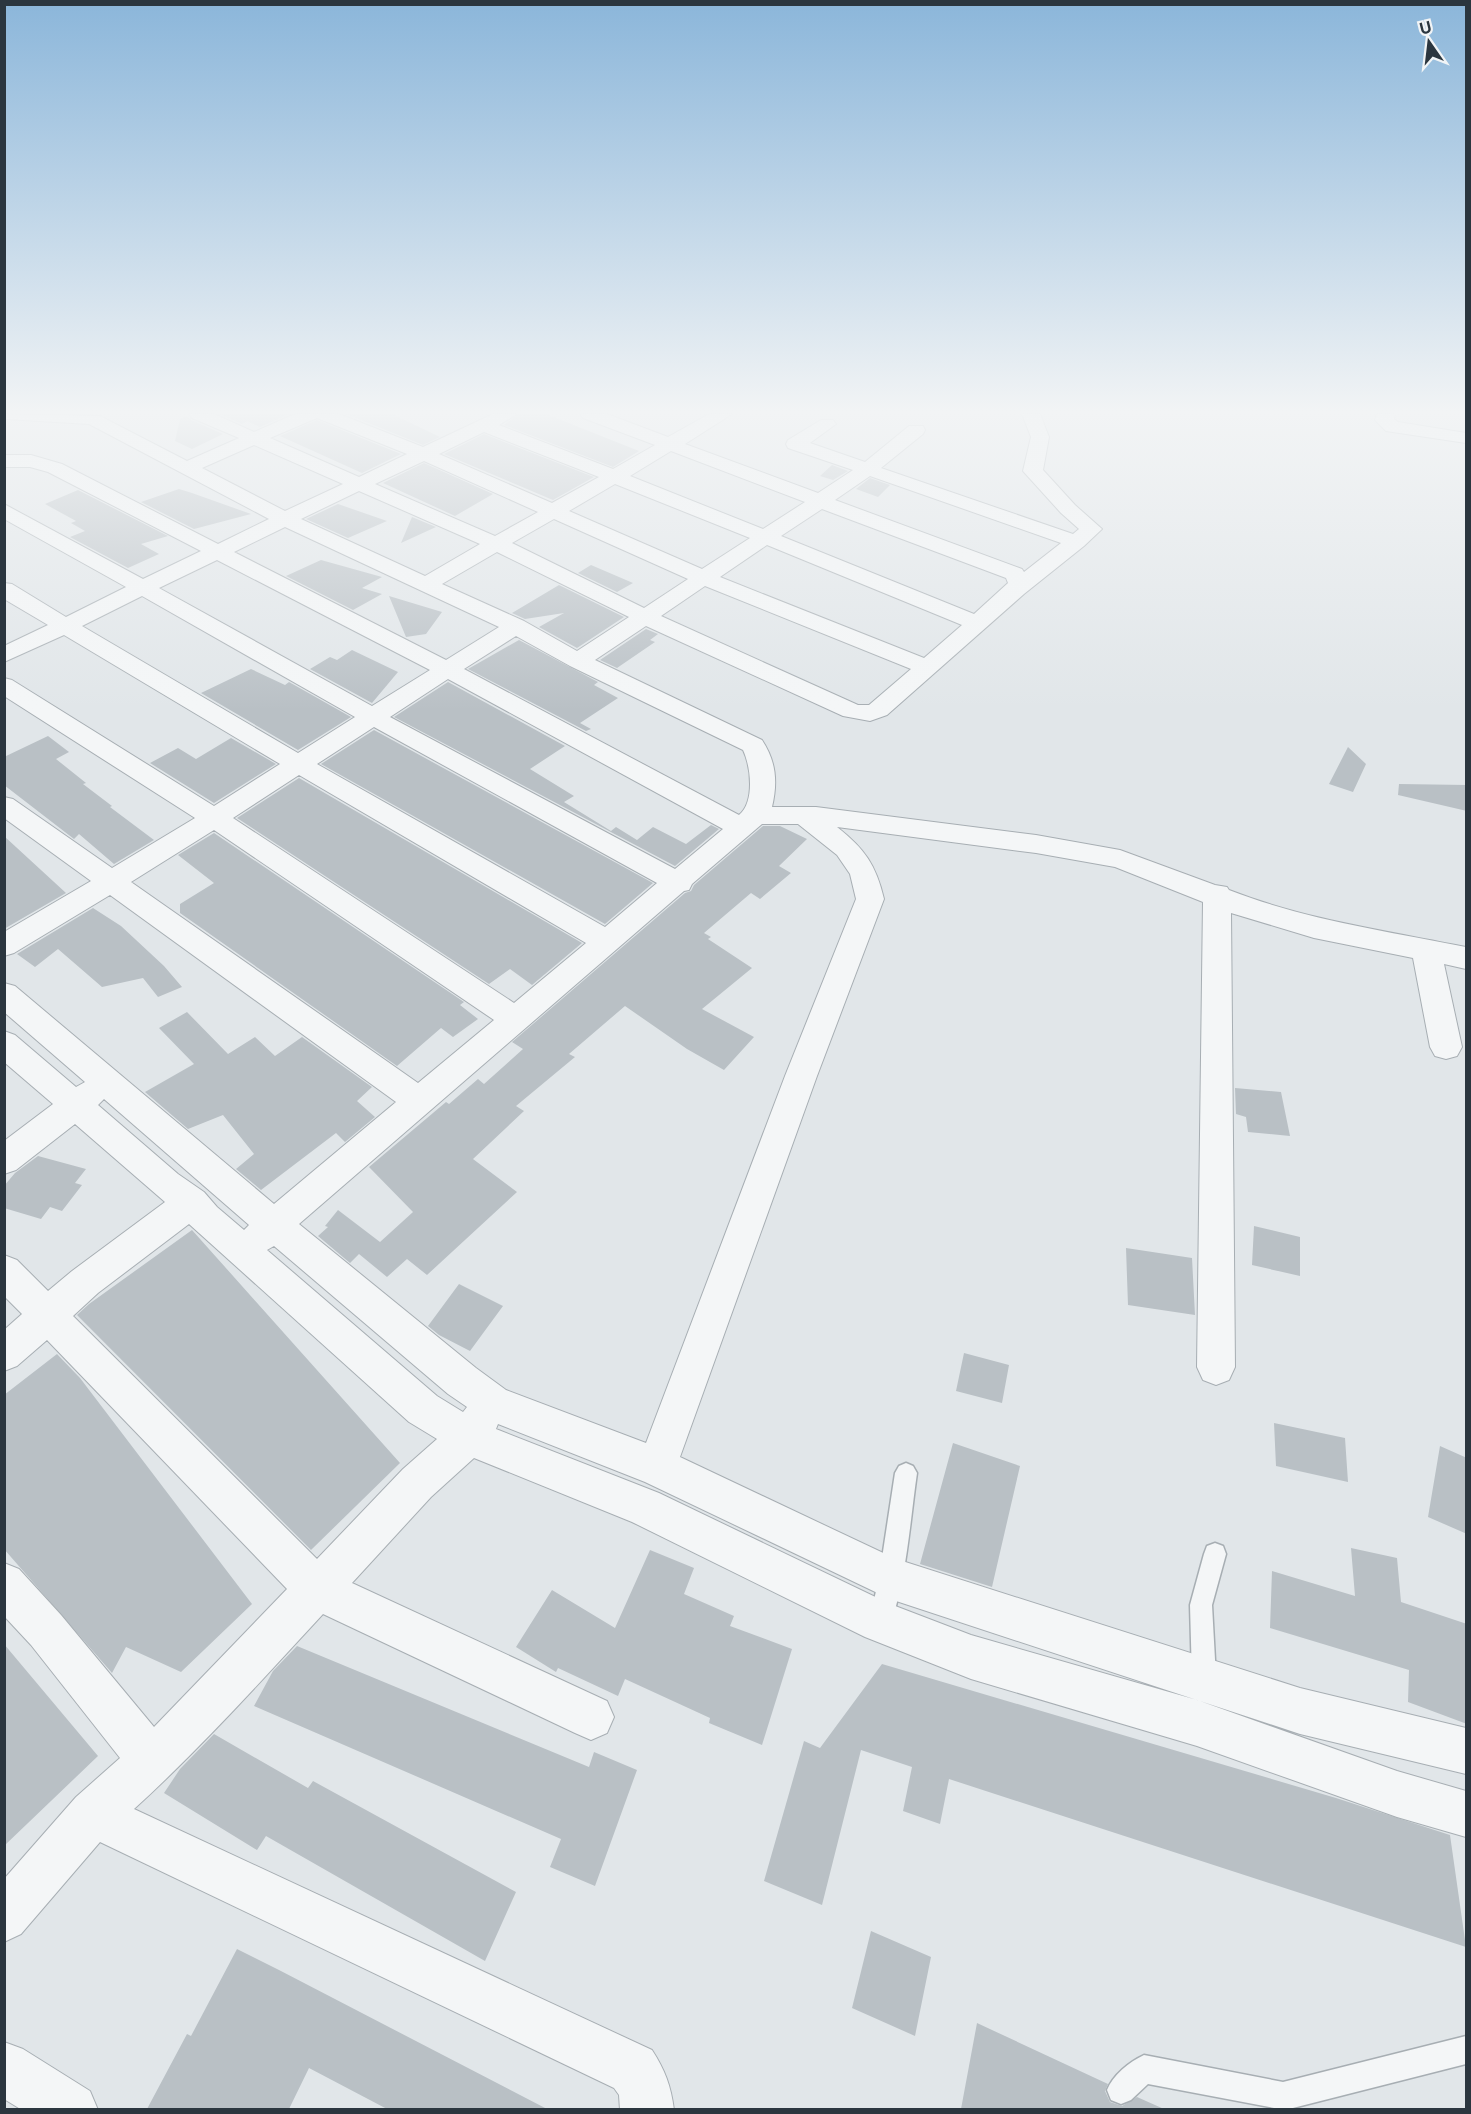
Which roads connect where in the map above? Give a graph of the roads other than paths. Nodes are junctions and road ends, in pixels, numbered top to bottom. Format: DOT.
graph roads {
  1 [pos="9,513"];
  2 [pos="140,513"];
  3 [pos="273,513"];
  4 [pos="299,513"];
  5 [pos="423,513"];
  6 [pos="551,513"];
  7 [pos="558,513"];
  8 [pos="705,513"];
  9 [pos="802,513"];
  10 [pos="851,513"];
  11 [pos="993,513"];
  12 [pos="1072,513"];
  13 [pos="285,519"];
  14 [pos="764,538"];
  15 [pos="1077,542"];
  16 [pos="497,544"];
  17 [pos="215,552"];
  18 [pos="704,578"];
  19 [pos="426,584"];
  20 [pos="143,588"];
  21 [pos="4,589"];
  22 [pos="1017,589"];
  23 [pos="645,617"];
  24 [pos="978,623"];
  25 [pos="66,625"];
  26 [pos="516,626"];
  27 [pos="4,655"];
  28 [pos="578,661"];
  29 [pos="927,668"];
  30 [pos="447,670"];
  31 [pos="4,685"];
  32 [pos="373,717"];
  33 [pos="297,765"];
  34 [pos="4,805"];
  35 [pos="805,816"];
  36 [pos="214,818"];
  37 [pos="749,821"];
  38 [pos="111,880"];
  39 [pos="679,883"];
  40 [pos="1217,894"];
  41 [pos="608,942"];
  42 [pos="4,946"];
  43 [pos="1426,950"];
  44 [pos="1467,958"];
  45 [pos="4,994"];
  46 [pos="516,1019"];
  47 [pos="4,1043"];
  48 [pos="1446,1047"];
  49 [pos="91,1093"];
  50 [pos="420,1102"];
  51 [pos="4,1160"];
  52 [pos="192,1202"];
  53 [pos="274,1225"];
  54 [pos="243,1251"];
  55 [pos="4,1271"];
  56 [pos="49,1314"];
  57 [pos="4,1354"];
  58 [pos="1216,1368"];
  59 [pos="493,1403"];
  60 [pos="469,1437"];
  61 [pos="657,1467"];
  62 [pos="906,1473"];
  63 [pos="1215,1554"];
  64 [pos="890,1578"];
  65 [pos="4,1584"];
  66 [pos="316,1588"];
  67 [pos="880,1622"];
  68 [pos="1204,1680"];
  69 [pos="591,1717"];
  70 [pos="1197,1723"];
  71 [pos="1467,1751"];
  72 [pos="152,1761"];
  73 [pos="93,1814"];
  74 [pos="1467,1814"];
  75 [pos="4,1917"];
  76 [pos="1467,2050"];
  77 [pos="4,2068"];
  78 [pos="1121,2090"];
  79 [pos="1283,2103"];
  80 [pos="71,2109"];
  81 [pos="647,2109"];
  1 -- 20 [label="street"];
  2 -- 17 [label="street"];
  3 -- 13 [label="street"];
  4 -- 13 [label="street"];
  5 -- 16 [label="street"];
  6 -- 16 [label="street"];
  7 -- 18 [label="street"];
  8 -- 14 [label="street"];
  9 -- 14 [label="street"];
  10 -- 22 [label="street"];
  11 -- 15 [label="street"];
  12 -- 15 [label="street"];
  13 -- 17 [label="street"];
  13 -- 19 [label="street"];
  14 -- 18 [label="street"];
  14 -- 24 [label="street"];
  15 -- 22 [label="street"];
  16 -- 19 [label="street"];
  16 -- 23 [label="street"];
  17 -- 20 [label="street"];
  17 -- 30 [label="street"];
  18 -- 23 [label="street"];
  18 -- 29 [label="street"];
  19 -- 26 [label="street"];
  20 -- 25 [label="street"];
  20 -- 32 [label="street"];
  21 -- 25 [label="street"];
  22 -- 24 [label="street"];
  23 -- 28 [label="street"];
  23 -- 29 [label="street"];
  24 -- 29 [label="street"];
  25 -- 27 [label="street"];
  25 -- 33 [label="street"];
  26 -- 28 [label="street"];
  26 -- 30 [label="street"];
  28 -- 37 [label="street"];
  30 -- 32 [label="street"];
  30 -- 37 [label="street"];
  31 -- 36 [label="street"];
  32 -- 33 [label="street"];
  32 -- 39 [label="street"];
  33 -- 36 [label="street"];
  33 -- 41 [label="street"];
  34 -- 38 [label="street"];
  35 -- 37 [label="street"];
  35 -- 40 [label="street"];
  35 -- 61 [label="street"];
  36 -- 38 [label="street"];
  36 -- 46 [label="street"];
  37 -- 39 [label="street"];
  38 -- 42 [label="street"];
  38 -- 50 [label="street"];
  39 -- 41 [label="street"];
  40 -- 43 [label="street"];
  40 -- 58 [label="street"];
  41 -- 46 [label="street"];
  43 -- 44 [label="street"];
  43 -- 48 [label="street"];
  45 -- 49 [label="street"];
  46 -- 50 [label="street"];
  47 -- 49 [label="street"];
  49 -- 51 [label="street"];
  49 -- 52 [label="street"];
  49 -- 53 [label="street"];
  50 -- 53 [label="street"];
  52 -- 54 [label="street"];
  52 -- 56 [label="street"];
  53 -- 54 [label="street"];
  53 -- 59 [label="street"];
  54 -- 60 [label="street"];
  55 -- 56 [label="street"];
  56 -- 57 [label="street"];
  56 -- 66 [label="street"];
  59 -- 60 [label="street"];
  59 -- 61 [label="street"];
  60 -- 66 [label="street"];
  60 -- 67 [label="street"];
  61 -- 64 [label="street"];
  62 -- 64 [label="lane"];
  63 -- 68 [label="lane"];
  64 -- 67 [label="lane"];
  64 -- 68 [label="street"];
  65 -- 72 [label="street"];
  66 -- 69 [label="street"];
  66 -- 72 [label="street"];
  67 -- 70 [label="street"];
  68 -- 70 [label="lane"];
  68 -- 71 [label="street"];
  70 -- 74 [label="street"];
  72 -- 73 [label="street"];
  73 -- 75 [label="street"];
  73 -- 81 [label="street"];
  76 -- 79 [label="lane"];
  77 -- 80 [label="street"];
  78 -- 79 [label="lane"];
}
